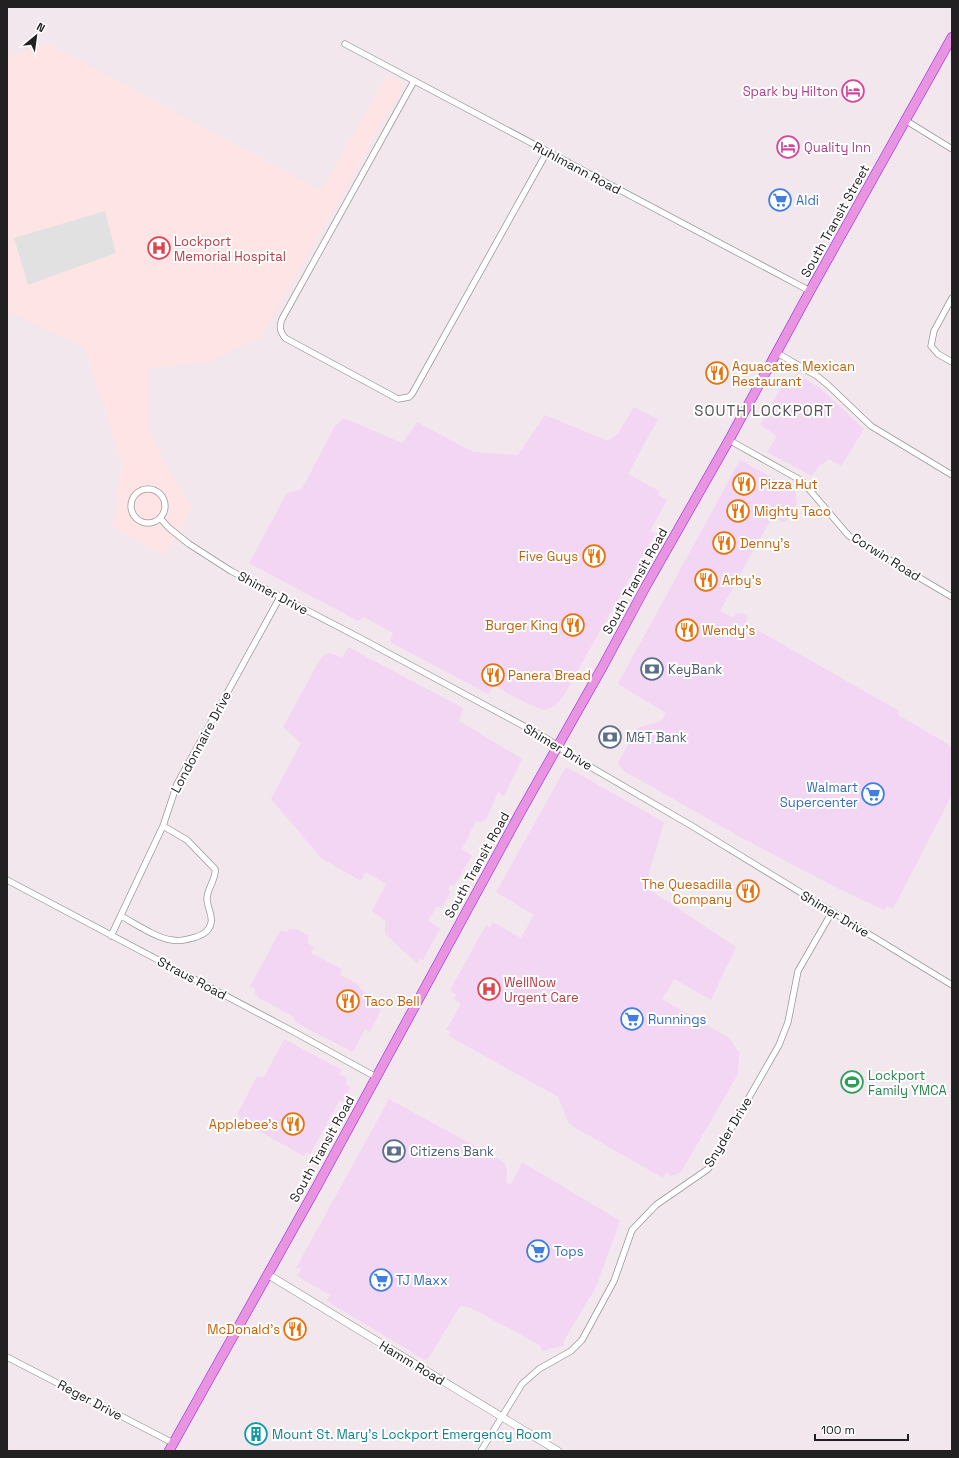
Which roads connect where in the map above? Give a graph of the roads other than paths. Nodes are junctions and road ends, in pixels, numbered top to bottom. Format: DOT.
graph roads {
  1 [pos="952,37"];
  2 [pos="345,44"];
  3 [pos="414,81"];
  4 [pos="905,120"];
  5 [pos="952,149"];
  6 [pos="547,152"];
  7 [pos="810,292"];
  8 [pos="952,298"];
  9 [pos="777,353"];
  10 [pos="952,362"];
  11 [pos="729,440"];
  12 [pos="952,475"];
  13 [pos="160,518"];
  14 [pos="280,597"];
  15 [pos="952,597"];
  16 [pos="558,747"];
  17 [pos="163,826"];
  18 [pos="7,880"];
  19 [pos="832,912"];
  20 [pos="121,916"];
  21 [pos="112,936"];
  22 [pos="952,985"];
  23 [pos="376,1077"];
  24 [pos="267,1274"];
  25 [pos="7,1357"];
  26 [pos="502,1417"];
  27 [pos="171,1447"];
  28 [pos="481,1451"];
  29 [pos="558,1451"];
  1 -- 4 [label="highway, South Transit Street"];
  2 -- 3 [label="street, Ruhlmann Road"];
  3 -- 6 [label="street, Ruhlmann Road"];
  3 -- 6 [label="street"];
  4 -- 5 [label="street"];
  4 -- 7 [label="highway, South Transit Street"];
  6 -- 7 [label="street, Ruhlmann Road"];
  7 -- 9 [label="highway, South Transit Road"];
  8 -- 10 [label="street"];
  9 -- 11 [label="highway, South Transit Road"];
  9 -- 12 [label="street"];
  11 -- 15 [label="street, Corwin Road"];
  11 -- 16 [label="highway, South Transit Road"];
  13 -- 13 [label="street"];
  13 -- 14 [label="street, Shimer Drive"];
  14 -- 16 [label="street, Shimer Drive"];
  14 -- 17 [label="street, Londonnaire Drive"];
  16 -- 19 [label="street, Shimer Drive"];
  16 -- 23 [label="highway, South Transit Road"];
  17 -- 20 [label="street, Londonnaire Drive"];
  17 -- 20 [label="street"];
  18 -- 21 [label="street, Straus Road"];
  19 -- 22 [label="street, Shimer Drive"];
  19 -- 26 [label="street, Snyder Drive"];
  20 -- 21 [label="street, Londonnaire Drive"];
  21 -- 23 [label="street, Straus Road"];
  23 -- 24 [label="highway, South Transit Road"];
  24 -- 26 [label="street, Hamm Road"];
  24 -- 27 [label="highway, South Transit Road"];
  25 -- 27 [label="street, Reger Drive"];
  26 -- 28 [label="street, Snyder Drive"];
  26 -- 29 [label="street, Hamm Road"];
}
